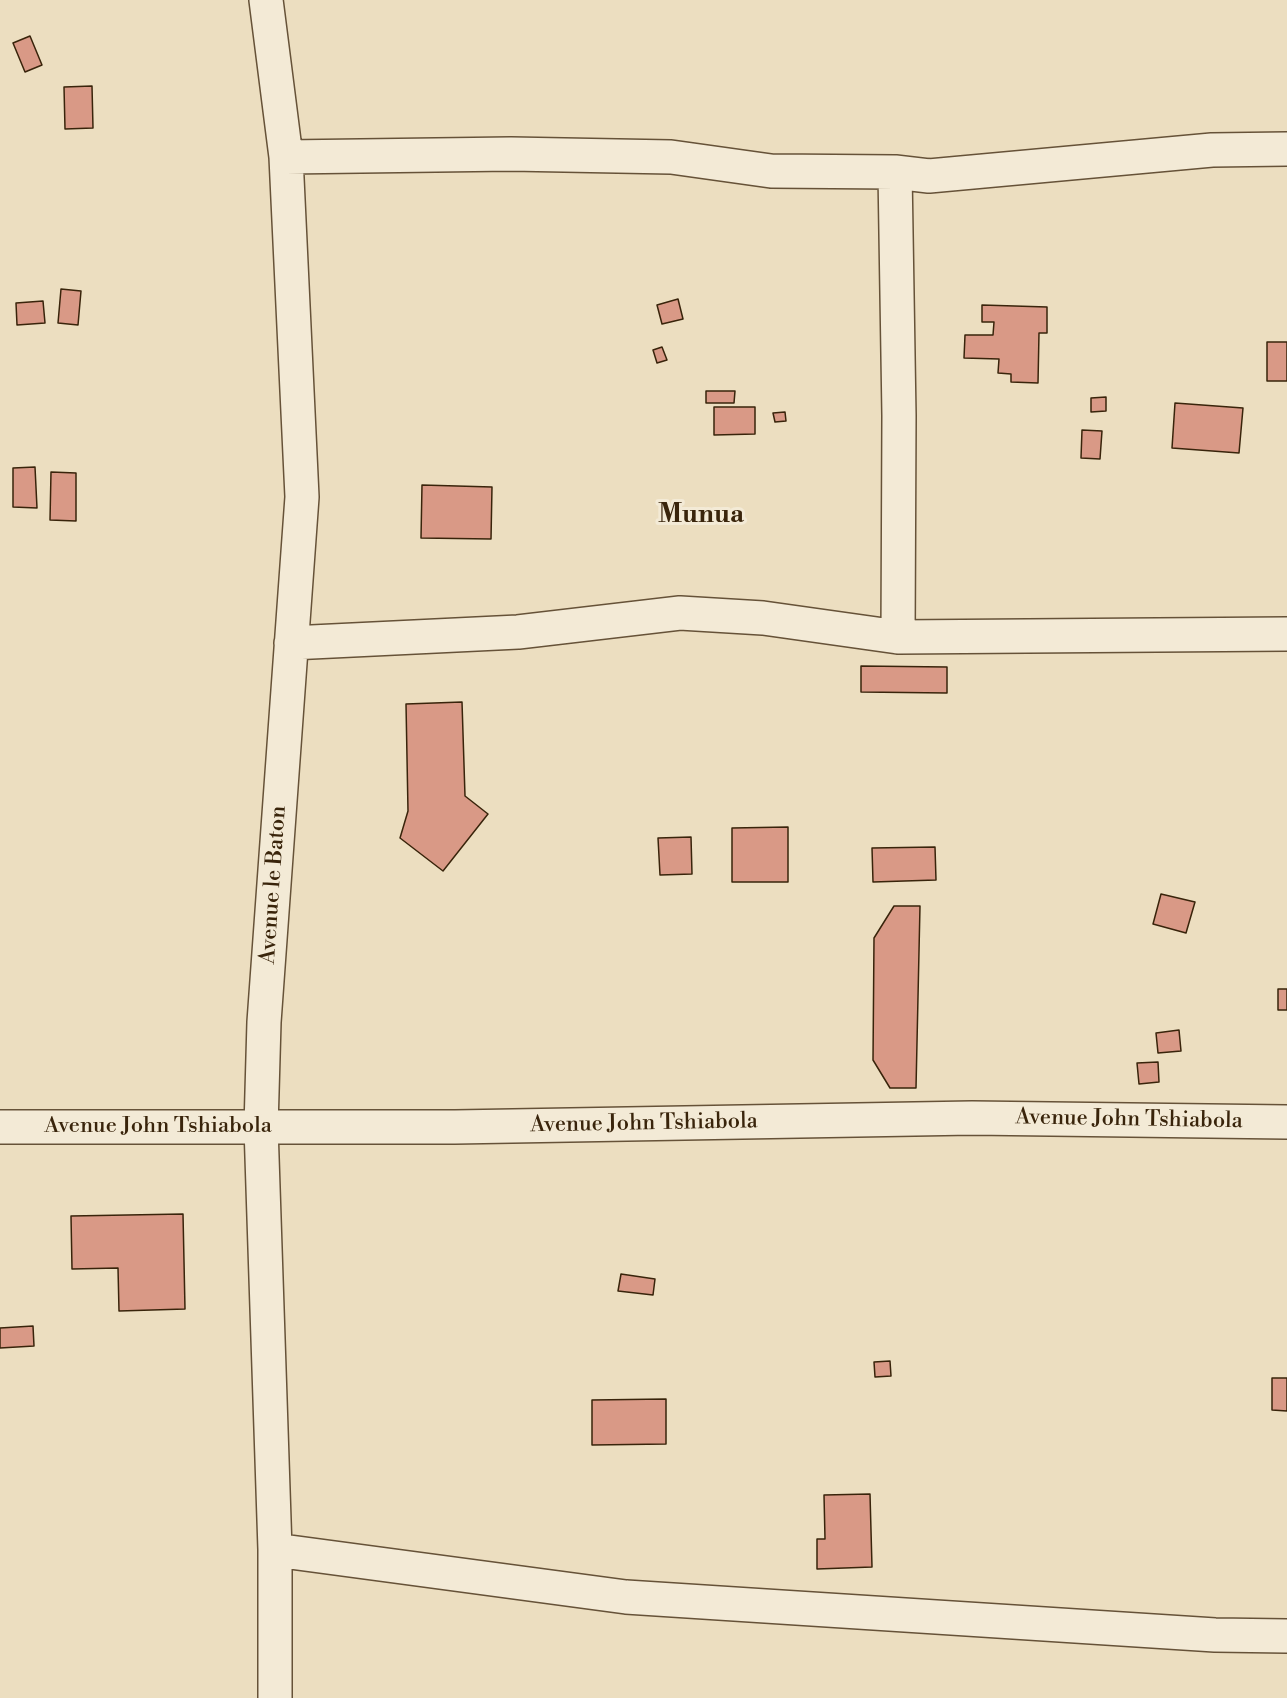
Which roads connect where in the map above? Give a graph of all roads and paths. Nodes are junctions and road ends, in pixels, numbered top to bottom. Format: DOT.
graph roads {
  1 [pos="266,0"];
  2 [pos="1287,149"];
  3 [pos="286,157"];
  4 [pos="895,172"];
  5 [pos="1287,634"];
  6 [pos="898,637"];
  7 [pos="291,643"];
  8 [pos="1287,1122"];
  9 [pos="0,1127"];
  10 [pos="261,1127"];
  11 [pos="275,1550"];
  12 [pos="1287,1636"];
  13 [pos="275,1698"];
  1 -- 3 [label="street, Avenue le Baton"];
  2 -- 4 [label="street"];
  3 -- 4 [label="street"];
  3 -- 7 [label="street, Avenue le Baton"];
  4 -- 6 [label="street"];
  5 -- 6 [label="street"];
  6 -- 7 [label="street"];
  7 -- 10 [label="street, Avenue le Baton"];
  8 -- 10 [label="street, Avenue John Tshiabola"];
  9 -- 10 [label="street, Avenue John Tshiabola"];
  10 -- 11 [label="street, Avenue le Baton"];
  11 -- 12 [label="street"];
  11 -- 13 [label="street, Avenue le Baton"];
}
